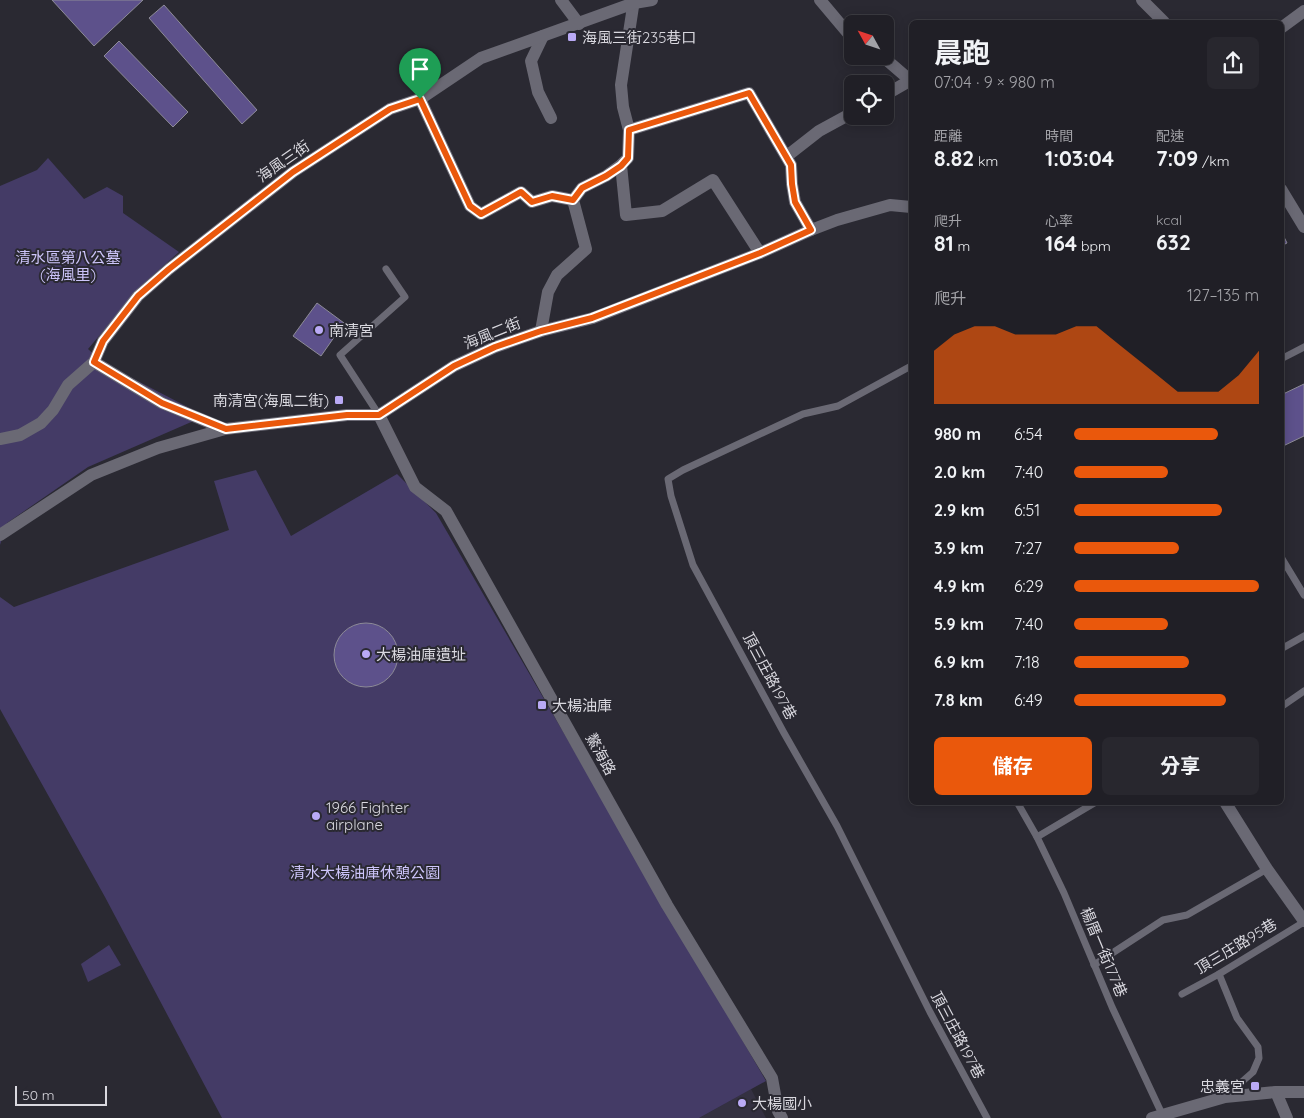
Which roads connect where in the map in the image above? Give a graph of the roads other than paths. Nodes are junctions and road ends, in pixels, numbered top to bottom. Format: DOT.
graph roads {
  1 [pos="561,0"];
  2 [pos="652,0"];
  3 [pos="820,0"];
  4 [pos="1142,0"];
  5 [pos="634,1"];
  6 [pos="1304,11"];
  7 [pos="1162,20"];
  8 [pos="579,24"];
  9 [pos="1284,26"];
  10 [pos="844,28"];
  11 [pos="543,36"];
  12 [pos="893,65"];
  13 [pos="909,78"];
  14 [pos="909,81"];
  15 [pos="894,90"];
  16 [pos="420,99"];
  17 [pos="844,117"];
  18 [pos="551,118"];
  19 [pos="629,130"];
  20 [pos="787,156"];
  21 [pos="621,166"];
  22 [pos="573,200"];
  23 [pos="1286,206"];
  24 [pos="909,210"];
  25 [pos="1304,227"];
  26 [pos="811,230"];
  27 [pos="760,253"];
  28 [pos="386,269"];
  29 [pos="541,331"];
  30 [pos="1304,348"];
  31 [pos="1284,358"];
  32 [pos="94,362"];
  33 [pos="909,367"];
  34 [pos="379,415"];
  35 [pos="226,429"];
  36 [pos="0,438"];
  37 [pos="0,535"];
  38 [pos="1284,563"];
  39 [pos="1304,595"];
  40 [pos="1304,636"];
  41 [pos="1284,647"];
  42 [pos="1304,691"];
  43 [pos="1284,705"];
  44 [pos="1019,805"];
  45 [pos="1091,805"];
  46 [pos="1227,805"];
  47 [pos="1037,837"];
  48 [pos="1266,869"];
  49 [pos="1304,921"];
  50 [pos="1094,965"];
  51 [pos="1219,974"];
  52 [pos="1182,994"];
  53 [pos="1276,1092"];
  54 [pos="1304,1092"];
  55 [pos="1225,1097"];
  56 [pos="1157,1116"];
  57 [pos="782,1118"];
  58 [pos="987,1118"];
  59 [pos="1287,1118"];
  1 -- 8 [label="street"];
  2 -- 5 [label="street, 海風三街"];
  3 -- 10 [label="street"];
  4 -- 7 [label="street"];
  5 -- 8 [label="street, 海風三街"];
  5 -- 19 [label="street"];
  6 -- 9 [label="street"];
  8 -- 11 [label="street, 海風三街"];
  11 -- 16 [label="street, 海風三街"];
  11 -- 18 [label="street"];
  12 -- 13 [label="street"];
  14 -- 15 [label="street"];
  16 -- 22 [label="street"];
  16 -- 32 [label="street, 海風三街"];
  17 -- 20 [label="street"];
  19 -- 20 [label="street"];
  19 -- 21 [label="street"];
  20 -- 26 [label="street"];
  21 -- 22 [label="street"];
  21 -- 27 [label="street"];
  22 -- 29 [label="street"];
  23 -- 25 [label="street"];
  24 -- 26 [label="street, 海風二街"];
  26 -- 27 [label="street, 海風二街"];
  27 -- 29 [label="street, 海風二街"];
  28 -- 34 [label="lane"];
  29 -- 34 [label="street, 海風二街"];
  30 -- 31 [label="lane"];
  32 -- 35 [label="street"];
  32 -- 36 [label="street, 海風三街"];
  33 -- 58 [label="lane, 頂三庄路197巷"];
  34 -- 35 [label="street"];
  34 -- 57 [label="street, 鰲海路"];
  35 -- 37 [label="street"];
  38 -- 39 [label="lane"];
  40 -- 41 [label="lane"];
  42 -- 43 [label="lane"];
  44 -- 47 [label="lane, 楊厝一街177巷"];
  45 -- 47 [label="lane"];
  46 -- 48 [label="street"];
  47 -- 50 [label="lane, 楊厝一街177巷"];
  48 -- 49 [label="street"];
  48 -- 50 [label="lane"];
  49 -- 51 [label="lane, 頂三庄路95巷"];
  50 -- 56 [label="lane, 楊厝一街177巷"];
  51 -- 52 [label="lane, 頂三庄路95巷"];
  51 -- 55 [label="lane"];
  53 -- 54 [label="street"];
  53 -- 55 [label="street"];
  53 -- 59 [label="street"];
  55 -- 56 [label="street"];
}
